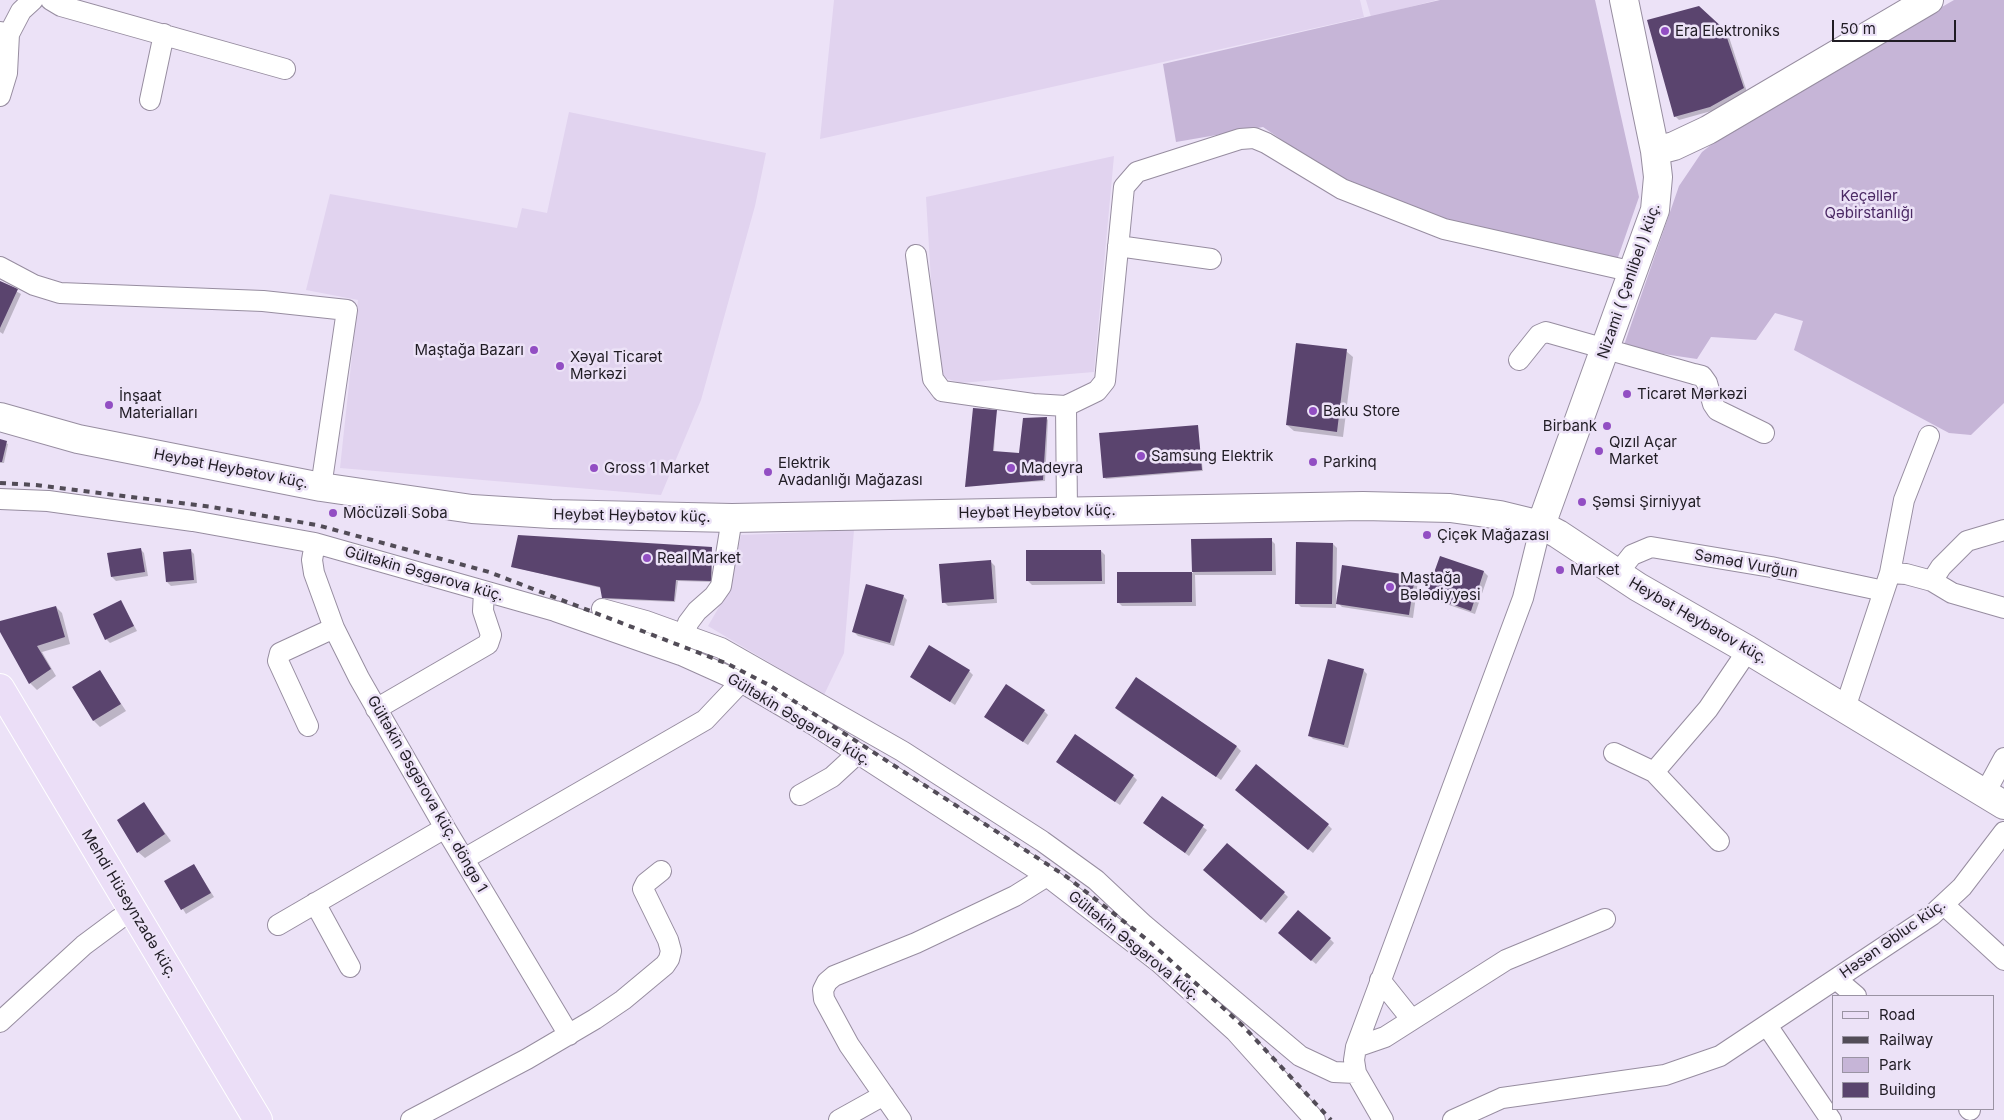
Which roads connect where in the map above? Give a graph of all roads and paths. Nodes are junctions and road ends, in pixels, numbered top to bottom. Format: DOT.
graph roads {
  1 [pos="33,0"];
  2 [pos="50,0"];
  3 [pos="1624,0"];
  4 [pos="1929,0"];
  5 [pos="5,33"];
  6 [pos="164,34"];
  7 [pos="285,69"];
  8 [pos="0,96"];
  9 [pos="150,100"];
  10 [pos="1655,151"];
  11 [pos="1118,246"];
  12 [pos="916,255"];
  13 [pos="1211,259"];
  14 [pos="0,267"];
  15 [pos="1634,272"];
  16 [pos="1607,348"];
  17 [pos="1519,360"];
  18 [pos="1066,406"];
  19 [pos="0,417"];
  20 [pos="1764,433"];
  21 [pos="1929,436"];
  22 [pos="321,487"];
  23 [pos="0,499"];
  24 [pos="1067,512"];
  25 [pos="732,518"];
  26 [pos="1541,525"];
  27 [pos="2004,530"];
  28 [pos="315,543"];
  29 [pos="1617,574"];
  30 [pos="1932,581"];
  31 [pos="1887,582"];
  32 [pos="484,591"];
  33 [pos="602,608"];
  34 [pos="2004,608"];
  35 [pos="334,628"];
  36 [pos="686,634"];
  37 [pos="1748,650"];
  38 [pos="741,682"];
  39 [pos="0,688"];
  40 [pos="1845,708"];
  41 [pos="376,709"];
  42 [pos="0,721"];
  43 [pos="308,726"];
  44 [pos="1614,753"];
  45 [pos="857,754"];
  46 [pos="2004,758"];
  47 [pos="1654,772"];
  48 [pos="800,795"];
  49 [pos="1994,799"];
  50 [pos="445,828"];
  51 [pos="2004,832"];
  52 [pos="1719,841"];
  53 [pos="464,859"];
  54 [pos="661,871"];
  55 [pos="1047,876"];
  56 [pos="315,903"];
  57 [pos="1944,905"];
  58 [pos="119,919"];
  59 [pos="1605,919"];
  60 [pos="278,924"];
  61 [pos="2004,960"];
  62 [pos="350,967"];
  63 [pos="1836,979"];
  64 [pos="1380,980"];
  65 [pos="1855,995"];
  66 [pos="1412,1020"];
  67 [pos="0,1022"];
  68 [pos="1768,1026"];
  69 [pos="569,1035"];
  70 [pos="1356,1047"];
  71 [pos="1356,1073"];
  72 [pos="884,1095"];
  73 [pos="238,1120"];
  74 [pos="258,1120"];
  75 [pos="411,1120"];
  76 [pos="839,1120"];
  77 [pos="901,1120"];
  78 [pos="1315,1120"];
  79 [pos="1383,1120"];
  80 [pos="1453,1120"];
  81 [pos="1831,1120"];
  1 -- 5 [label="street"];
  2 -- 6 [label="street"];
  3 -- 10 [label="main road, Nizami ( Çənlibel ) küç."];
  4 -- 10 [label="main road"];
  5 -- 8 [label="street"];
  6 -- 7 [label="street"];
  6 -- 9 [label="street"];
  10 -- 15 [label="main road, Nizami ( Çənlibel ) küç."];
  11 -- 13 [label="street"];
  11 -- 15 [label="street"];
  11 -- 18 [label="street"];
  12 -- 18 [label="street"];
  14 -- 22 [label="street"];
  15 -- 16 [label="main road, Nizami ( Çənlibel ) küç."];
  16 -- 17 [label="street"];
  16 -- 20 [label="street"];
  16 -- 26 [label="main road, Nizami ( Çənlibel ) küç."];
  18 -- 24 [label="street"];
  19 -- 22 [label="main road, Heybət Heybətov küç."];
  21 -- 31 [label="street"];
  22 -- 25 [label="main road, Heybət Heybətov küç."];
  23 -- 28 [label="street, Gültəkin Əsgərova küç."];
  24 -- 25 [label="main road, Heybət Heybətov küç."];
  24 -- 26 [label="main road, Heybət Heybətov küç."];
  25 -- 36 [label="street"];
  26 -- 29 [label="main road, Heybət Heybətov küç."];
  26 -- 64 [label="street"];
  27 -- 30 [label="street"];
  28 -- 32 [label="street, Gültəkin Əsgərova küç."];
  28 -- 35 [label="street, Gültəkin Əsgərova küç. döngə 1"];
  29 -- 31 [label="street, Səməd Vurğun"];
  29 -- 37 [label="main road, Heybət Heybətov küç."];
  30 -- 31 [label="street, Səməd Vurğun"];
  30 -- 34 [label="street, Səməd Vurğun"];
  31 -- 40 [label="street"];
  32 -- 38 [label="street, Gültəkin Əsgərova küç."];
  32 -- 41 [label="street"];
  33 -- 36 [label="street"];
  35 -- 41 [label="street, Gültəkin Əsgərova küç. döngə 1"];
  35 -- 43 [label="street"];
  36 -- 71 [label="street"];
  37 -- 40 [label="main road, Heybət Heybətov küç."];
  37 -- 47 [label="street"];
  38 -- 45 [label="street, Gültəkin Əsgərova küç."];
  38 -- 53 [label="street"];
  39 -- 74 [label="main road, Mehdi Hüseynzadə küç."];
  40 -- 49 [label="main road, Heybət Heybətov küç."];
  41 -- 50 [label="street, Gültəkin Əsgərova küç. döngə 1"];
  42 -- 58 [label="main road, Mehdi Hüseynzadə küç."];
  44 -- 47 [label="street"];
  45 -- 48 [label="street"];
  45 -- 55 [label="street, Gültəkin Əsgərova küç."];
  46 -- 49 [label="street"];
  47 -- 52 [label="street"];
  50 -- 53 [label="street, Gültəkin Əsgərova küç. döngə 1"];
  50 -- 56 [label="street"];
  51 -- 57 [label="street, Həsən Əbluc küç."];
  53 -- 69 [label="street, Gültəkin Əsgərova küç. döngə 1"];
  54 -- 69 [label="street"];
  55 -- 72 [label="street"];
  55 -- 78 [label="street, Gültəkin Əsgərova küç."];
  56 -- 60 [label="street"];
  56 -- 62 [label="street"];
  57 -- 61 [label="street"];
  57 -- 63 [label="street, Həsən Əbluc küç."];
  58 -- 67 [label="street"];
  58 -- 73 [label="main road, Mehdi Hüseynzadə küç."];
  59 -- 66 [label="street"];
  63 -- 65 [label="street"];
  63 -- 68 [label="street, Həsən Əbluc küç."];
  64 -- 66 [label="street"];
  64 -- 70 [label="street"];
  66 -- 70 [label="street"];
  68 -- 80 [label="street, Həsən Əbluc küç."];
  68 -- 81 [label="street"];
  69 -- 75 [label="street"];
  70 -- 71 [label="street"];
  71 -- 79 [label="street"];
  72 -- 76 [label="street"];
  72 -- 77 [label="street"];
}
